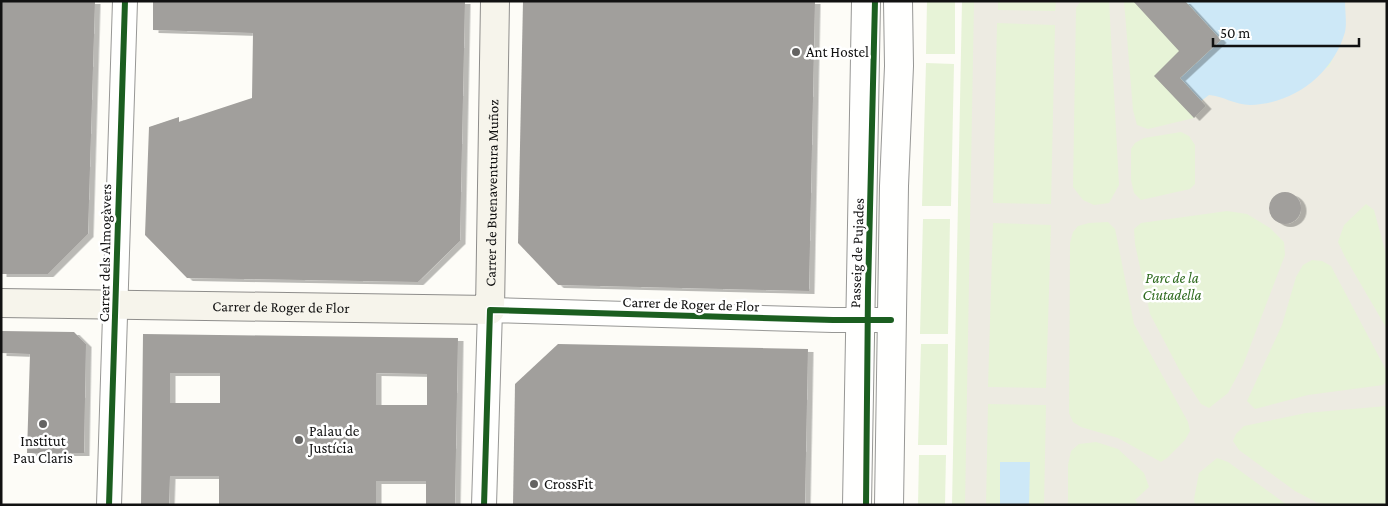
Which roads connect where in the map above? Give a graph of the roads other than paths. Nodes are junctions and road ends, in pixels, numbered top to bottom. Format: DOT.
graph roads {
  1 [pos="125,1"];
  2 [pos="495,1"];
  3 [pos="866,1"];
  4 [pos="898,1"];
  5 [pos="1,303"];
  6 [pos="116,306"];
  7 [pos="490,310"];
  8 [pos="891,320"];
  9 [pos="860,321"];
  10 [pos="109,505"];
  11 [pos="484,505"];
  12 [pos="857,505"];
  13 [pos="889,505"];
  1 -- 6 [label="street, Carrer dels Almogàvers"];
  2 -- 7 [label="main road, Carrer de Buenaventura Muñoz"];
  3 -- 9 [label="street, Passeig de Pujades"];
  4 -- 8 [label="street"];
  5 -- 6 [label="main road, Carrer de Roger de Flor"];
  6 -- 7 [label="main road, Carrer de Roger de Flor"];
  6 -- 10 [label="street, Carrer dels Almogàvers"];
  7 -- 9 [label="street, Carrer de Roger de Flor"];
  7 -- 11 [label="street, Carrer de Buenaventura Muñoz"];
  8 -- 9 [label="street, Carrer de Roger de Flor"];
  8 -- 13 [label="street"];
  9 -- 12 [label="street, Passeig de Pujades"];
}
